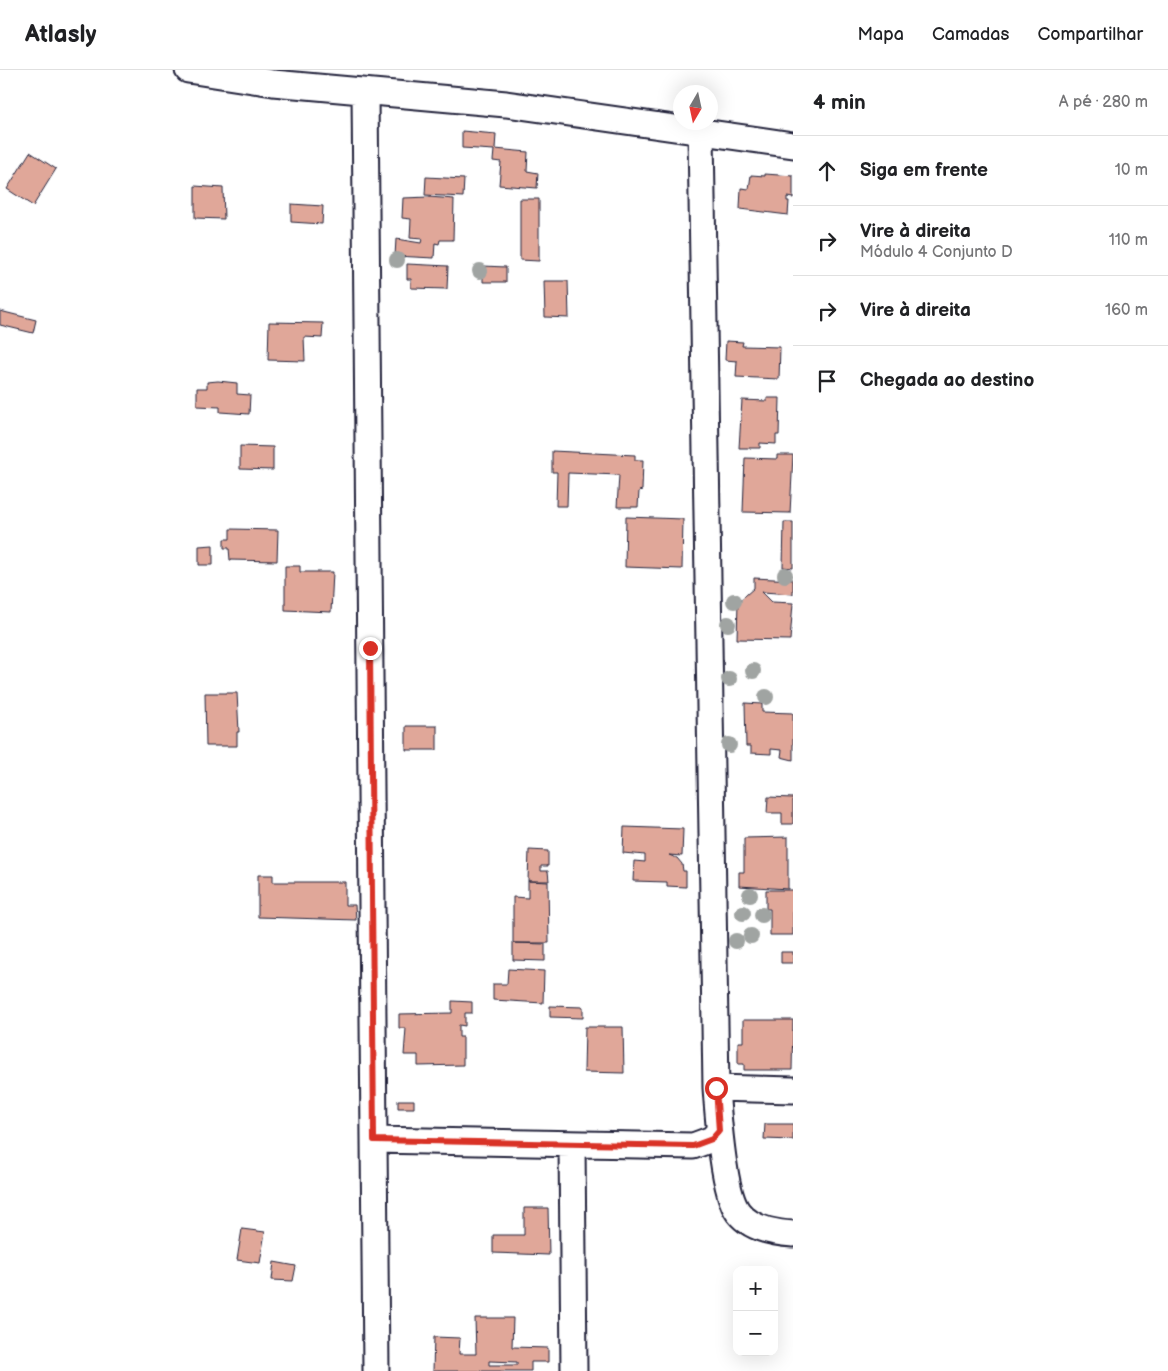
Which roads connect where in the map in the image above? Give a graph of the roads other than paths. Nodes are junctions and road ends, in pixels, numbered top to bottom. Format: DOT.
graph roads {
  1 [pos="188,70"];
  2 [pos="365,92"];
  3 [pos="701,134"];
  4 [pos="793,145"];
  5 [pos="716,1088"];
  6 [pos="793,1090"];
  7 [pos="719,1131"];
  8 [pos="374,1140"];
  9 [pos="572,1144"];
  10 [pos="793,1234"];
  11 [pos="376,1371"];
  12 [pos="574,1371"];
  1 -- 2 [label="street"];
  2 -- 3 [label="street"];
  2 -- 8 [label="street"];
  3 -- 4 [label="street"];
  3 -- 5 [label="street"];
  5 -- 6 [label="street"];
  5 -- 7 [label="street"];
  7 -- 9 [label="street"];
  7 -- 10 [label="street"];
  8 -- 9 [label="street"];
  8 -- 11 [label="street"];
  9 -- 12 [label="street"];
}
